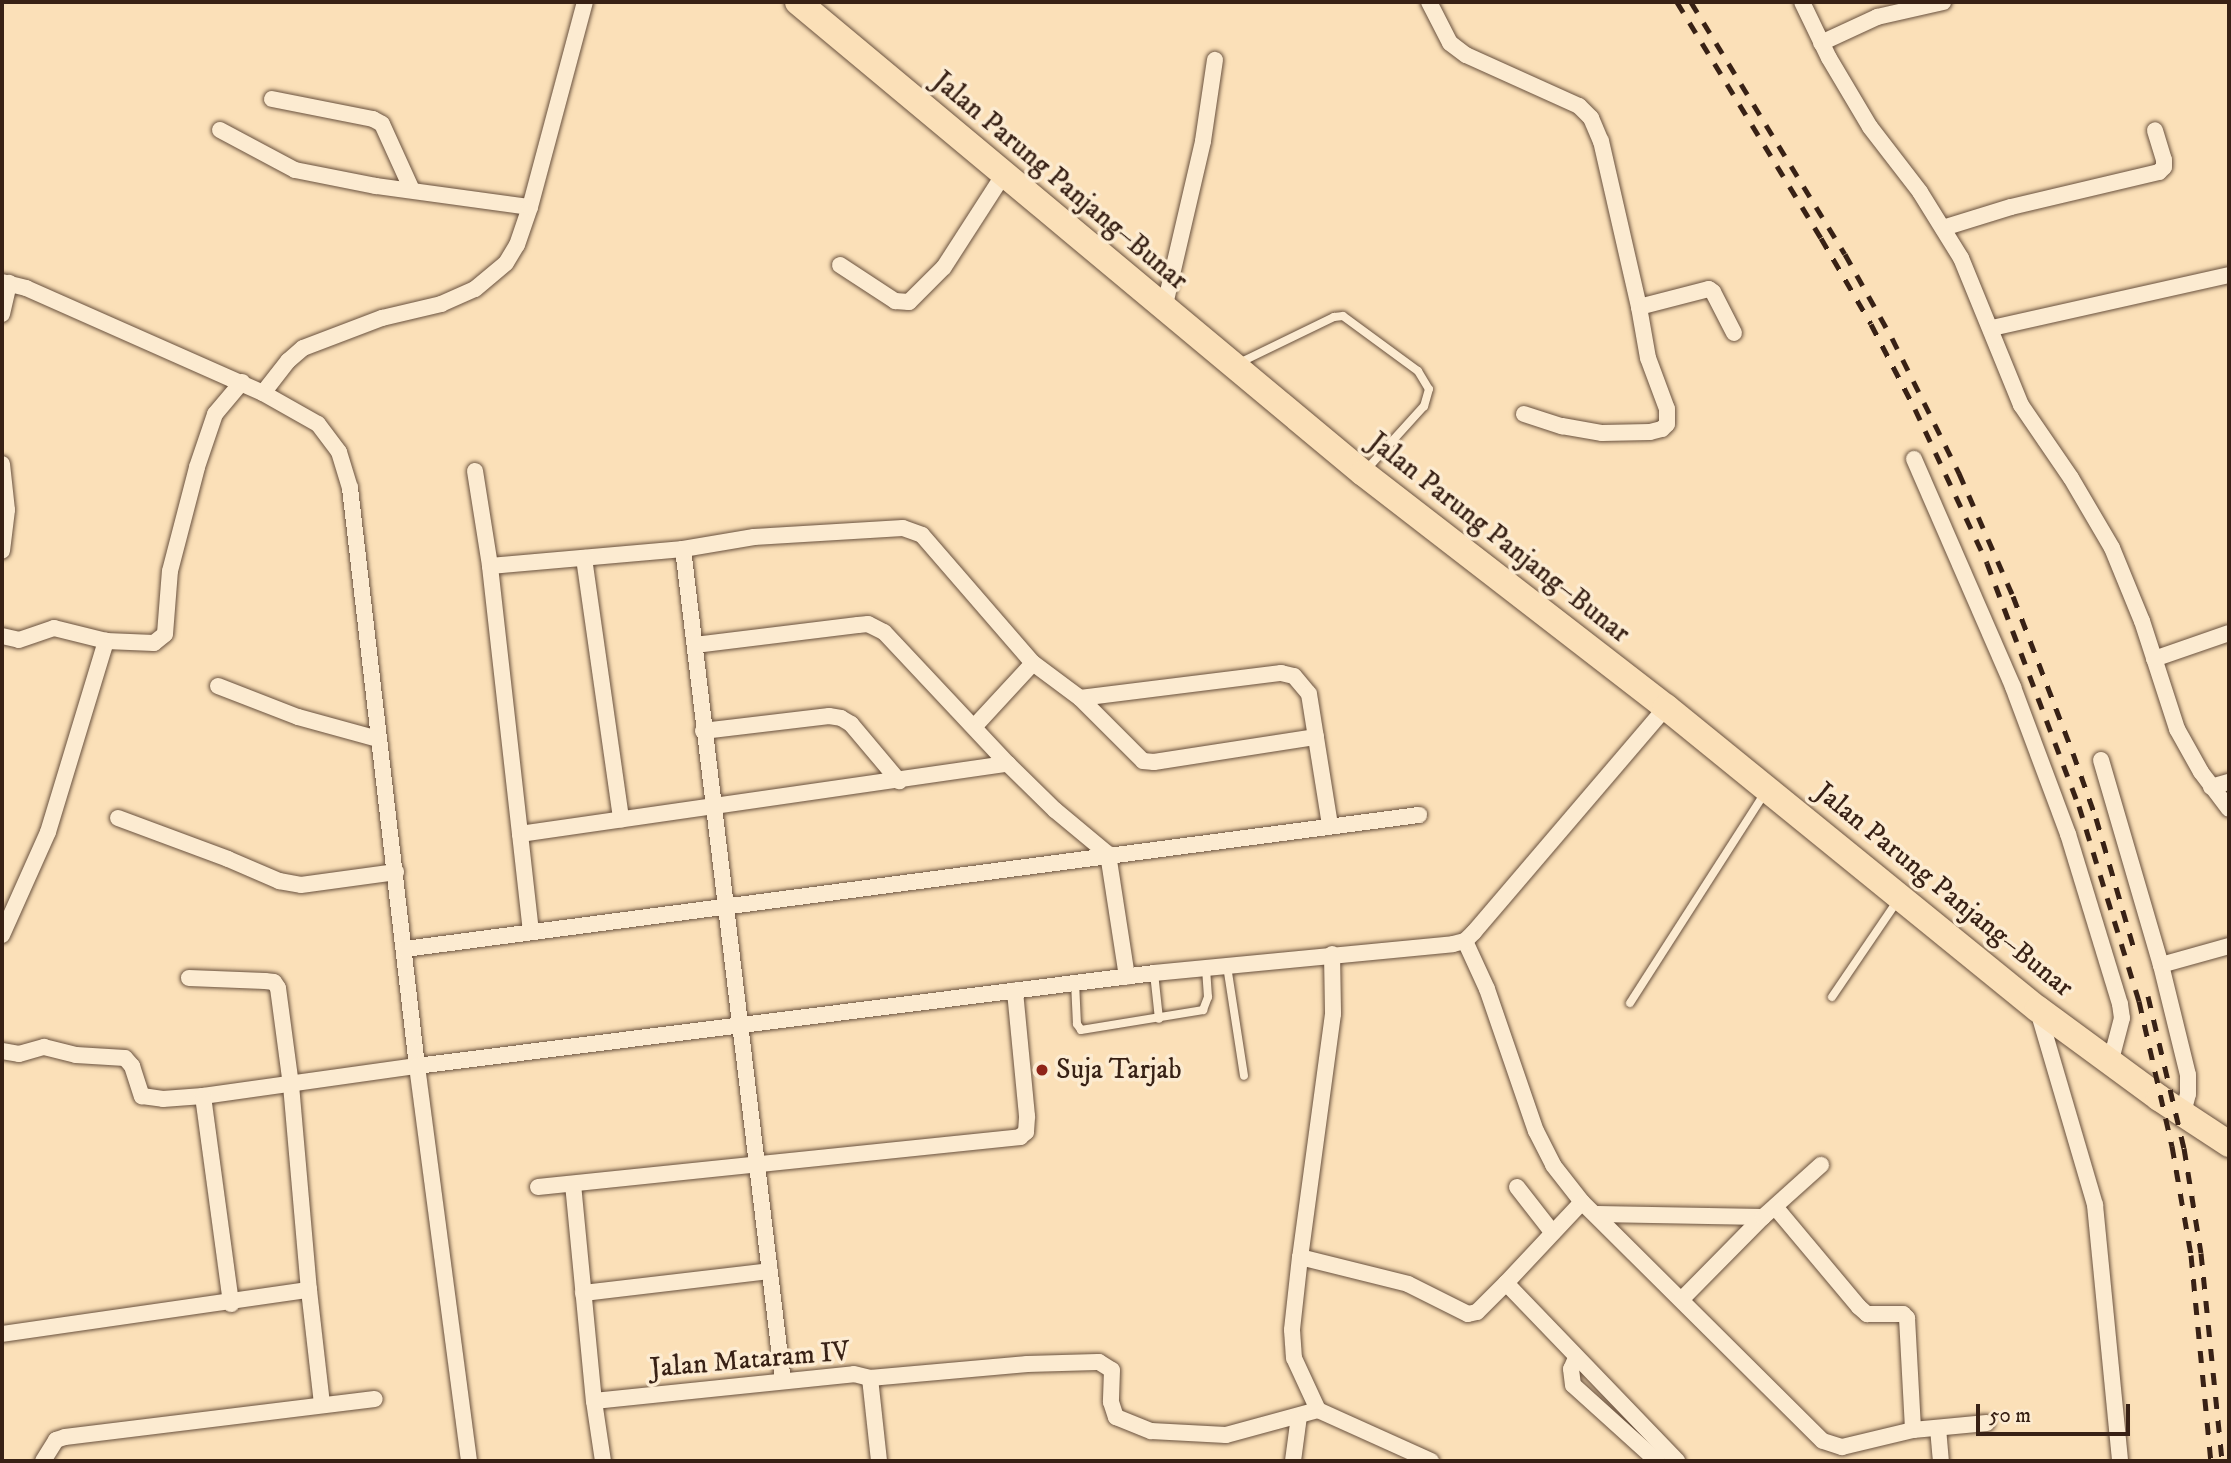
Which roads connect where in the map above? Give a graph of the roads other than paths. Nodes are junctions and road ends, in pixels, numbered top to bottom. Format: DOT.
graph roads {
  1 [pos="585,2"];
  2 [pos="1429,2"];
  3 [pos="1802,2"];
  4 [pos="1943,2"];
  5 [pos="810,5"];
  6 [pos="1887,8"];
  7 [pos="1821,43"];
  8 [pos="1215,60"];
  9 [pos="272,99"];
  10 [pos="220,130"];
  11 [pos="2155,130"];
  12 [pos="1004,174"];
  13 [pos="412,190"];
  14 [pos="530,207"];
  15 [pos="1943,228"];
  16 [pos="840,265"];
  17 [pos="2229,275"];
  18 [pos="5,283"];
  19 [pos="1639,307"];
  20 [pos="1164,309"];
  21 [pos="2,314"];
  22 [pos="1992,328"];
  23 [pos="1734,333"];
  24 [pos="1232,366"];
  25 [pos="242,382"];
  26 [pos="263,393"];
  27 [pos="1524,414"];
  28 [pos="1914,459"];
  29 [pos="2,464"];
  30 [pos="475,471"];
  31 [pos="1363,473"];
  32 [pos="683,549"];
  33 [pos="2,551"];
  34 [pos="584,558"];
  35 [pos="490,566"];
  36 [pos="2229,633"];
  37 [pos="2,636"];
  38 [pos="106,641"];
  39 [pos="695,645"];
  40 [pos="2154,659"];
  41 [pos="1033,663"];
  42 [pos="218,685"];
  43 [pos="1080,698"];
  44 [pos="1666,707"];
  45 [pos="974,727"];
  46 [pos="703,731"];
  47 [pos="1316,737"];
  48 [pos="378,739"];
  49 [pos="2101,760"];
  50 [pos="1008,764"];
  51 [pos="899,781"];
  52 [pos="2229,782"];
  53 [pos="2211,787"];
  54 [pos="1768,788"];
  55 [pos="713,804"];
  56 [pos="2229,808"];
  57 [pos="1419,815"];
  58 [pos="118,818"];
  59 [pos="621,819"];
  60 [pos="1330,825"];
  61 [pos="520,834"];
  62 [pos="1108,854"];
  63 [pos="396,872"];
  64 [pos="1900,897"];
  65 [pos="726,905"];
  66 [pos="531,932"];
  67 [pos="2,935"];
  68 [pos="1465,941"];
  69 [pos="2229,946"];
  70 [pos="405,949"];
  71 [pos="1332,954"];
  72 [pos="2161,965"];
  73 [pos="1227,966"];
  74 [pos="1206,968"];
  75 [pos="1154,973"];
  76 [pos="1127,977"];
  77 [pos="189,978"];
  78 [pos="1074,982"];
  79 [pos="1015,992"];
  80 [pos="1832,997"];
  81 [pos="1630,1003"];
  82 [pos="2038,1009"];
  83 [pos="1159,1019"];
  84 [pos="741,1024"];
  85 [pos="2,1051"];
  86 [pos="2111,1060"];
  87 [pos="417,1066"];
  88 [pos="1244,1076"];
  89 [pos="291,1085"];
  90 [pos="203,1096"];
  91 [pos="2178,1110"];
  92 [pos="2229,1144"];
  93 [pos="757,1166"];
  94 [pos="1821,1166"];
  95 [pos="573,1184"];
  96 [pos="538,1186"];
  97 [pos="1517,1188"];
  98 [pos="1582,1202"];
  99 [pos="1769,1213"];
  100 [pos="1597,1214"];
  101 [pos="1553,1233"];
  102 [pos="1300,1257"];
  103 [pos="770,1271"];
  104 [pos="1506,1283"];
  105 [pos="309,1290"];
  106 [pos="583,1293"];
  107 [pos="1682,1299"];
  108 [pos="231,1304"];
  109 [pos="2,1334"];
  110 [pos="870,1378"];
  111 [pos="783,1381"];
  112 [pos="375,1399"];
  113 [pos="594,1401"];
  114 [pos="322,1404"];
  115 [pos="1318,1410"];
  116 [pos="1300,1416"];
  117 [pos="1987,1423"];
  118 [pos="1938,1429"];
  119 [pos="1913,1430"];
  120 [pos="1667,1459"];
  121 [pos="43,1461"];
  122 [pos="469,1461"];
  123 [pos="603,1461"];
  124 [pos="879,1461"];
  125 [pos="1293,1461"];
  126 [pos="1431,1461"];
  127 [pos="1941,1461"];
  128 [pos="2119,1461"];
  1 -- 14 [label="street"];
  2 -- 19 [label="street"];
  3 -- 7 [label="street"];
  4 -- 6 [label="street"];
  5 -- 12 [label="main road, Jalan Parung Panjang–Bunar"];
  6 -- 7 [label="street"];
  7 -- 15 [label="street"];
  8 -- 20 [label="street"];
  9 -- 13 [label="street"];
  10 -- 13 [label="street"];
  11 -- 15 [label="street"];
  12 -- 16 [label="street"];
  12 -- 20 [label="main road, Jalan Parung Panjang–Bunar"];
  13 -- 14 [label="street"];
  14 -- 26 [label="street"];
  15 -- 22 [label="street"];
  17 -- 22 [label="street"];
  18 -- 21 [label="street"];
  18 -- 25 [label="street"];
  19 -- 23 [label="street"];
  19 -- 27 [label="street"];
  20 -- 24 [label="main road, Jalan Parung Panjang–Bunar"];
  22 -- 40 [label="street"];
  24 -- 31 [label="main road, Jalan Parung Panjang–Bunar"];
  24 -- 31 [label="lane"];
  25 -- 26 [label="street"];
  25 -- 38 [label="street"];
  26 -- 48 [label="street"];
  28 -- 86 [label="street"];
  29 -- 33 [label="street"];
  30 -- 35 [label="street"];
  31 -- 44 [label="main road, Jalan Parung Panjang–Bunar"];
  32 -- 34 [label="street"];
  32 -- 39 [label="street"];
  32 -- 41 [label="street"];
  34 -- 35 [label="street"];
  34 -- 59 [label="street"];
  35 -- 61 [label="street"];
  36 -- 40 [label="street"];
  37 -- 38 [label="street"];
  38 -- 67 [label="street"];
  39 -- 45 [label="street"];
  39 -- 46 [label="street"];
  40 -- 53 [label="street"];
  41 -- 43 [label="street"];
  41 -- 45 [label="street"];
  42 -- 48 [label="street"];
  43 -- 47 [label="street"];
  43 -- 47 [label="street"];
  44 -- 54 [label="main road, Jalan Parung Panjang–Bunar"];
  44 -- 68 [label="street"];
  45 -- 50 [label="street"];
  46 -- 51 [label="street"];
  46 -- 55 [label="street"];
  47 -- 60 [label="street"];
  48 -- 63 [label="street"];
  49 -- 72 [label="street"];
  50 -- 51 [label="street"];
  50 -- 62 [label="street"];
  51 -- 55 [label="street"];
  52 -- 53 [label="street"];
  53 -- 56 [label="street"];
  54 -- 64 [label="main road, Jalan Parung Panjang–Bunar"];
  54 -- 81 [label="lane"];
  55 -- 59 [label="street"];
  55 -- 65 [label="street"];
  57 -- 60 [label="street"];
  58 -- 63 [label="street"];
  59 -- 61 [label="street"];
  60 -- 62 [label="street"];
  61 -- 66 [label="street"];
  62 -- 65 [label="street"];
  62 -- 76 [label="street"];
  63 -- 70 [label="street"];
  64 -- 80 [label="lane"];
  64 -- 82 [label="main road, Jalan Parung Panjang–Bunar"];
  65 -- 66 [label="street"];
  65 -- 84 [label="street"];
  66 -- 70 [label="street"];
  68 -- 71 [label="street"];
  68 -- 98 [label="street"];
  69 -- 72 [label="street"];
  70 -- 87 [label="street"];
  71 -- 73 [label="street"];
  71 -- 102 [label="street"];
  72 -- 91 [label="street"];
  73 -- 74 [label="street"];
  73 -- 88 [label="lane"];
  74 -- 75 [label="street"];
  74 -- 83 [label="lane"];
  75 -- 76 [label="street"];
  75 -- 83 [label="lane"];
  76 -- 78 [label="street"];
  77 -- 89 [label="street"];
  78 -- 79 [label="street"];
  78 -- 83 [label="lane"];
  79 -- 84 [label="street"];
  79 -- 93 [label="street"];
  82 -- 86 [label="main road, Jalan Parung Panjang–Bunar"];
  82 -- 128 [label="street"];
  84 -- 87 [label="street"];
  84 -- 93 [label="street"];
  85 -- 90 [label="street"];
  86 -- 91 [label="main road, Jalan Parung Panjang–Bunar"];
  87 -- 89 [label="street"];
  87 -- 122 [label="street"];
  89 -- 90 [label="street"];
  89 -- 105 [label="street"];
  90 -- 108 [label="street"];
  91 -- 92 [label="main road, Jalan Parung Panjang–Bunar"];
  93 -- 95 [label="street"];
  93 -- 103 [label="street"];
  94 -- 99 [label="street"];
  95 -- 96 [label="street"];
  95 -- 106 [label="street"];
  97 -- 101 [label="street"];
  98 -- 100 [label="street"];
  98 -- 101 [label="street"];
  99 -- 100 [label="street"];
  99 -- 107 [label="street"];
  99 -- 119 [label="street"];
  100 -- 107 [label="street"];
  101 -- 104 [label="street"];
  102 -- 104 [label="street"];
  102 -- 115 [label="street"];
  103 -- 106 [label="street"];
  103 -- 111 [label="street"];
  104 -- 120 [label="street"];
  105 -- 108 [label="street"];
  105 -- 114 [label="street"];
  106 -- 113 [label="street"];
  107 -- 119 [label="street"];
  108 -- 109 [label="street"];
  110 -- 111 [label="street, Jalan Mataram IV"];
  110 -- 116 [label="street"];
  110 -- 124 [label="street, Jalan Mataram IV"];
  111 -- 113 [label="street, Jalan Mataram IV"];
  112 -- 114 [label="street"];
  113 -- 123 [label="street"];
  114 -- 121 [label="street"];
  115 -- 116 [label="street"];
  115 -- 126 [label="street"];
  116 -- 125 [label="street"];
  117 -- 118 [label="street"];
  118 -- 119 [label="street"];
  118 -- 127 [label="street"];
}
